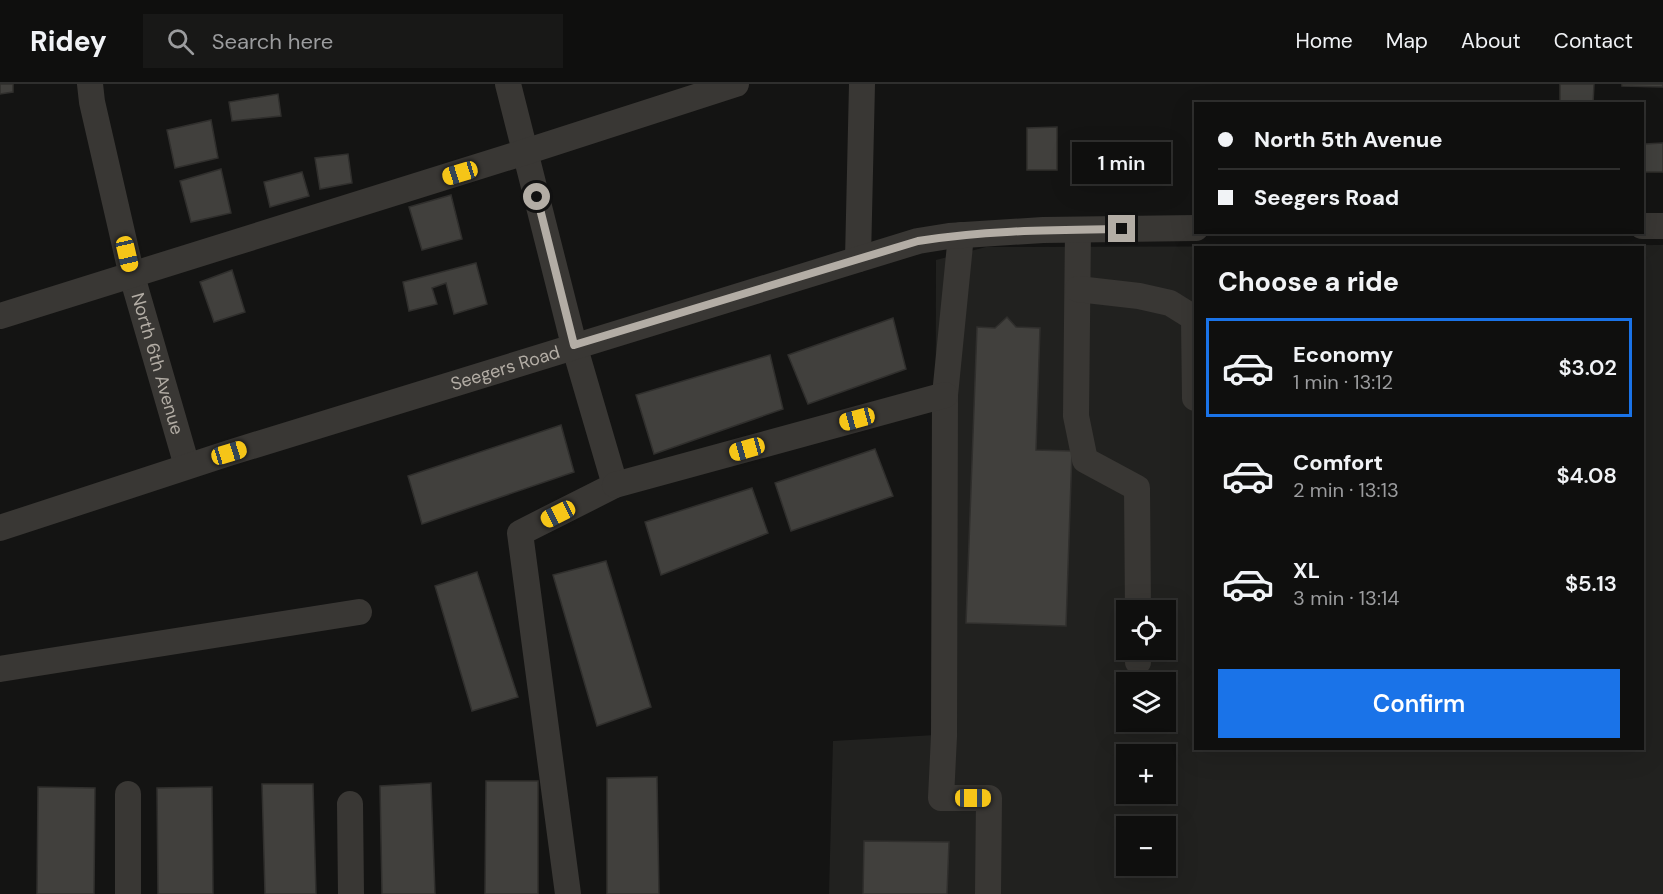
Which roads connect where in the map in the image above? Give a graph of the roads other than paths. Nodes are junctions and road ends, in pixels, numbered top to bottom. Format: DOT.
graph roads {
  1 [pos="90,84"];
  2 [pos="508,84"];
  3 [pos="736,84"];
  4 [pos="862,84"];
  5 [pos="525,152"];
  6 [pos="1644,226"];
  7 [pos="1663,226"];
  8 [pos="1194,228"];
  9 [pos="1078,230"];
  10 [pos="961,235"];
  11 [pos="858,259"];
  12 [pos="132,276"];
  13 [pos="1078,289"];
  14 [pos="0,316"];
  15 [pos="1194,318"];
  16 [pos="574,345"];
  17 [pos="945,395"];
  18 [pos="187,466"];
  19 [pos="615,485"];
  20 [pos="0,528"];
  21 [pos="1138,600"];
  22 [pos="359,612"];
  23 [pos="0,669"];
  24 [pos="128,794"];
  25 [pos="350,804"];
  26 [pos="128,894"];
  27 [pos="351,894"];
  28 [pos="568,894"];
  29 [pos="988,894"];
  1 -- 12 [label="street, North 6th Avenue"];
  2 -- 5 [label="street"];
  3 -- 5 [label="street"];
  4 -- 11 [label="street"];
  5 -- 12 [label="street"];
  5 -- 16 [label="street"];
  6 -- 7 [label="street"];
  8 -- 9 [label="street, Seegers Road"];
  9 -- 10 [label="street, Seegers Road"];
  9 -- 13 [label="street"];
  10 -- 11 [label="street, Seegers Road"];
  10 -- 17 [label="street"];
  11 -- 16 [label="street, Seegers Road"];
  12 -- 14 [label="street"];
  12 -- 18 [label="street, North 6th Avenue"];
  13 -- 15 [label="street"];
  13 -- 21 [label="street"];
  16 -- 18 [label="street, Seegers Road"];
  16 -- 19 [label="street"];
  17 -- 19 [label="street"];
  17 -- 29 [label="street"];
  18 -- 20 [label="street, Seegers Road"];
  19 -- 28 [label="street"];
  22 -- 23 [label="street"];
  24 -- 26 [label="street"];
  25 -- 27 [label="street"];
}
